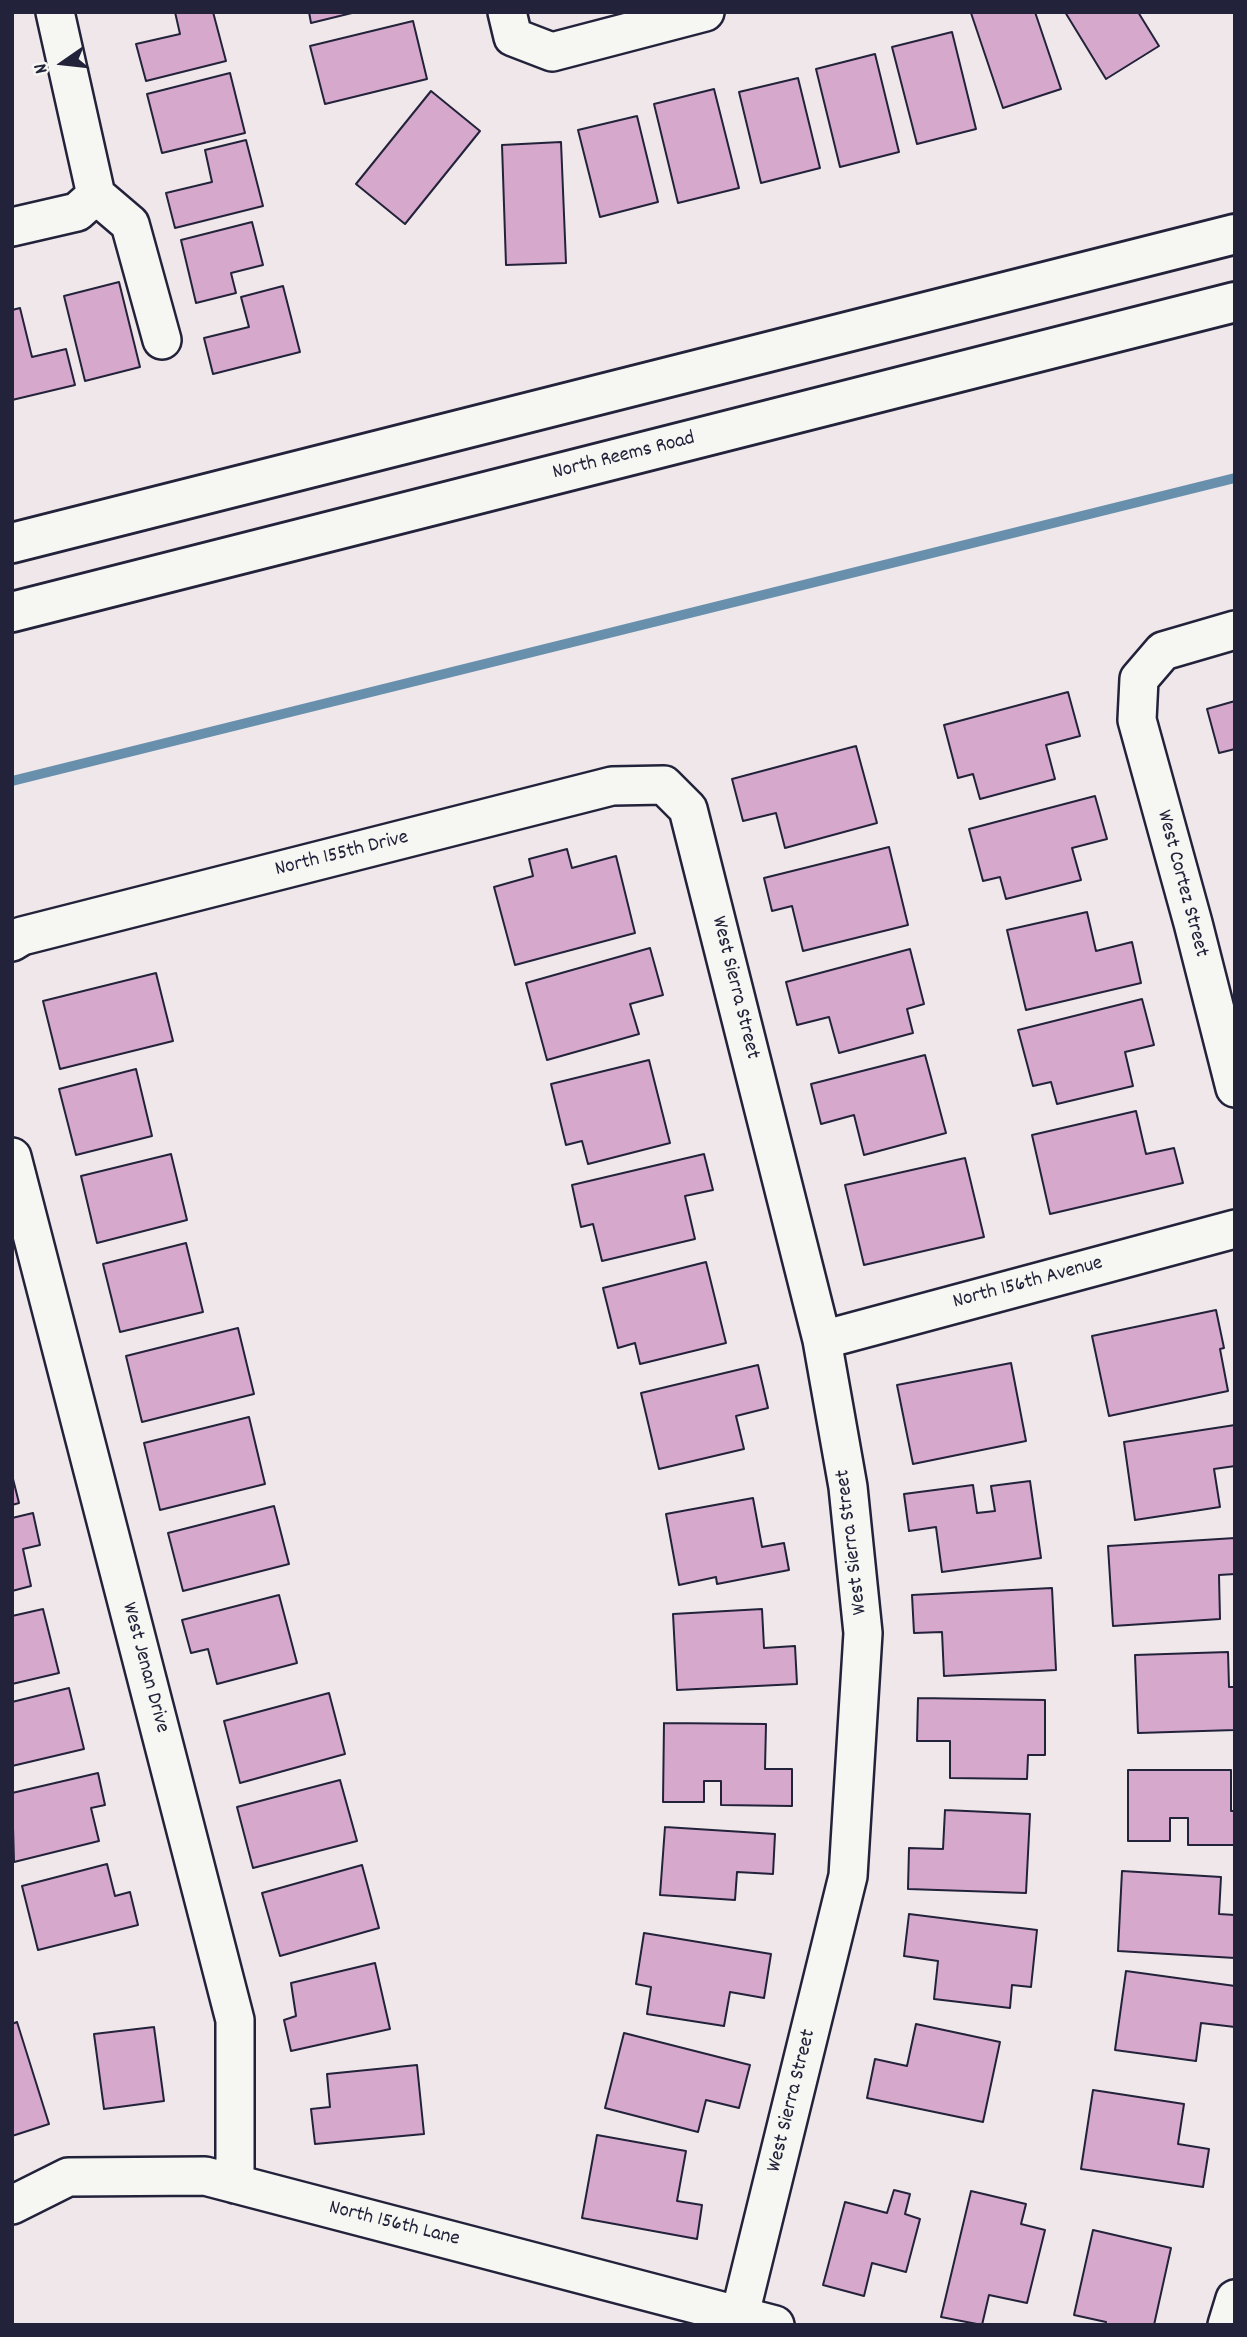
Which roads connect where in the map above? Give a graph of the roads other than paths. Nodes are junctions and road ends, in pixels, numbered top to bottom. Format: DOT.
graph roads {
  1 [pos="55,12"];
  2 [pos="705,12"];
  3 [pos="510,25"];
  4 [pos="96,195"];
  5 [pos="12,227"];
  6 [pos="1235,234"];
  7 [pos="1235,302"];
  8 [pos="162,340"];
  9 [pos="12,543"];
  10 [pos="12,612"];
  11 [pos="1235,630"];
  12 [pos="664,785"];
  13 [pos="17,939"];
  14 [pos="1235,1088"];
  15 [pos="12,1157"];
  16 [pos="1235,1229"];
  17 [pos="822,1340"];
  18 [pos="235,2184"];
  19 [pos="12,2205"];
  20 [pos="1235,2299"];
  21 [pos="740,2314"];
  22 [pos="775,2325"];
  23 [pos="1227,2325"];
  1 -- 4 [label="street"];
  2 -- 3 [label="street"];
  4 -- 5 [label="street"];
  4 -- 8 [label="street"];
  6 -- 9 [label="main road"];
  7 -- 10 [label="main road, North Reems Road"];
  11 -- 14 [label="street, West Cortez Street"];
  12 -- 13 [label="street, North 155th Drive"];
  12 -- 17 [label="street, West Sierra Street"];
  15 -- 18 [label="street, West Jenan Drive"];
  16 -- 17 [label="street, North 156th Avenue"];
  17 -- 21 [label="street, West Sierra Street"];
  18 -- 19 [label="street, North 156th Lane"];
  18 -- 21 [label="street, North 156th Lane"];
  20 -- 23 [label="street"];
  21 -- 22 [label="street, North 156th Lane"];
}
